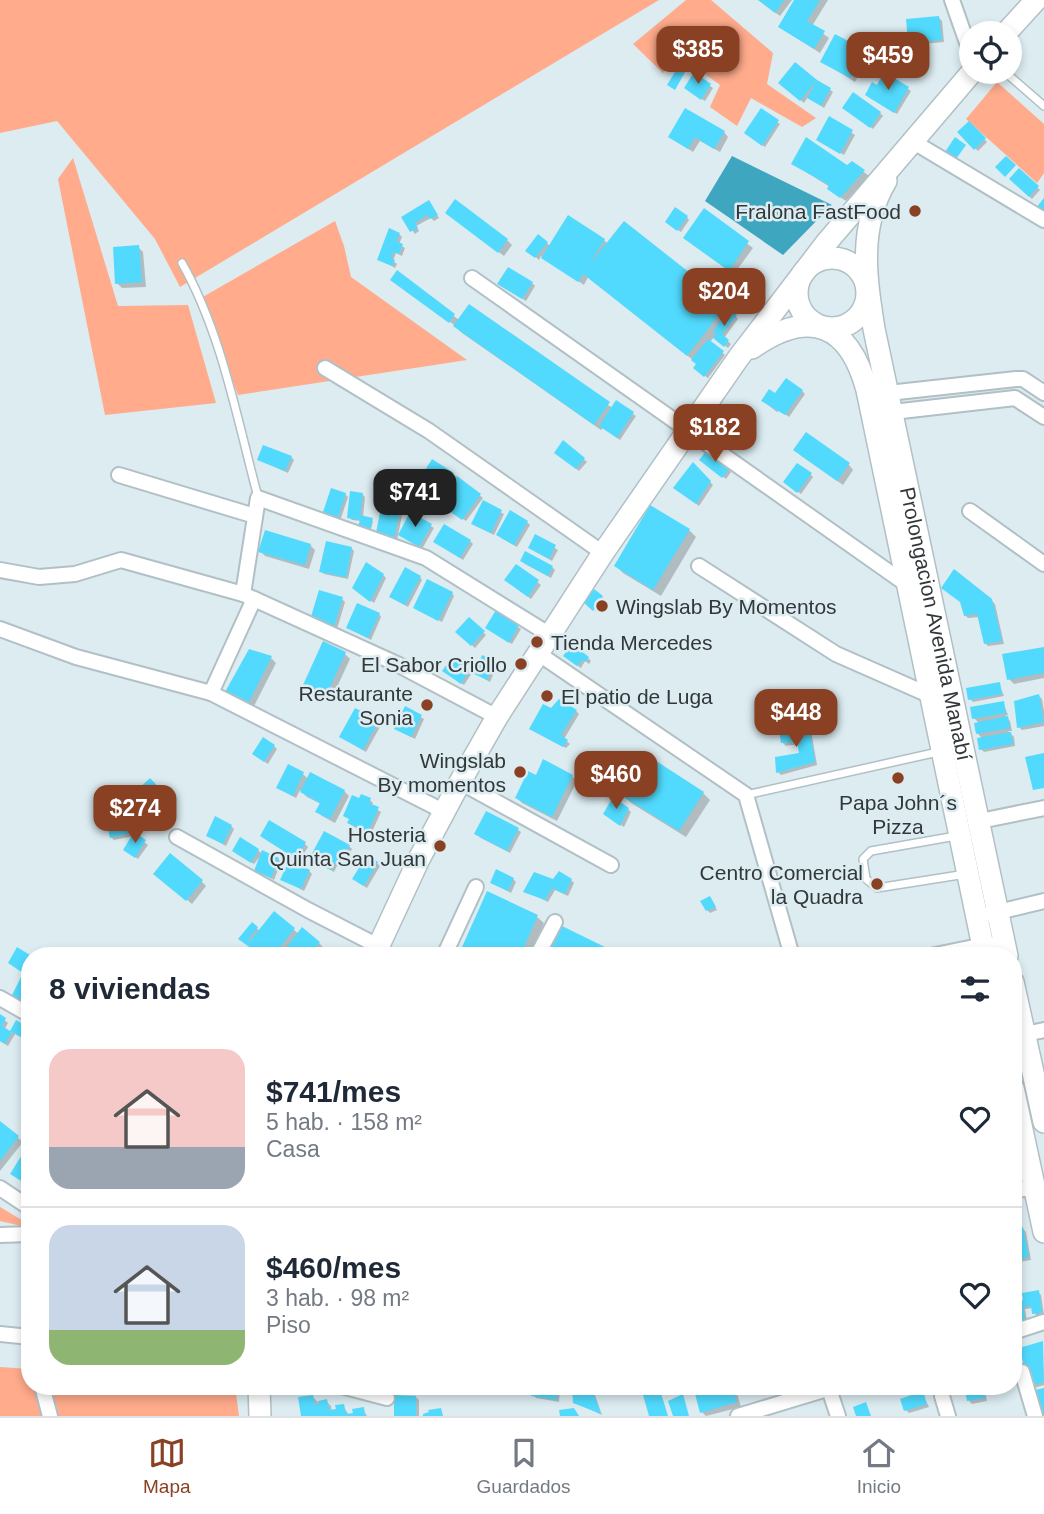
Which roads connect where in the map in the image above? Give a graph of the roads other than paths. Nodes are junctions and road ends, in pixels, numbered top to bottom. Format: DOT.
graph roads {
  1 [pos="951,0"];
  2 [pos="1036,0"];
  3 [pos="1017,21"];
  4 [pos="959,22"];
  5 [pos="962,84"];
  6 [pos="1019,84"];
  7 [pos="1044,106"];
  8 [pos="912,141"];
  9 [pos="1044,220"];
  10 [pos="182,263"];
  11 [pos="804,272"];
  12 [pos="472,278"];
  13 [pos="867,287"];
  14 [pos="824,327"];
  15 [pos="739,357"];
  16 [pos="324,368"];
  17 [pos="1044,393"];
  18 [pos="880,404"];
  19 [pos="1044,417"];
  20 [pos="688,428"];
  21 [pos="119,475"];
  22 [pos="258,498"];
  23 [pos="970,511"];
  24 [pos="255,516"];
  25 [pos="603,553"];
  26 [pos="1044,564"];
  27 [pos="699,566"];
  28 [pos="0,570"];
  29 [pos="906,584"];
  30 [pos="248,596"];
  31 [pos="0,629"];
  32 [pos="550,635"];
  33 [pos="539,654"];
  34 [pos="211,693"];
  35 [pos="951,693"];
  36 [pos="929,695"];
  37 [pos="497,717"];
  38 [pos="952,748"];
  39 [pos="460,782"];
  40 [pos="746,795"];
  41 [pos="1044,808"];
  42 [pos="443,811"];
  43 [pos="979,821"];
  44 [pos="960,835"];
  45 [pos="177,836"];
  46 [pos="611,865"];
  47 [pos="969,874"];
  48 [pos="476,887"];
  49 [pos="1044,901"];
  50 [pos="989,914"];
  51 [pos="555,922"];
  52 [pos="369,947"];
  53 [pos="378,947"];
  54 [pos="448,947"];
  55 [pos="542,947"];
  56 [pos="789,947"];
  57 [pos="984,947"];
  58 [pos="1006,947"];
  59 [pos="0,998"];
  60 [pos="1022,1003"];
  61 [pos="21,1011"];
  62 [pos="1034,1032"];
  63 [pos="1044,1122"];
  64 [pos="1022,1171"];
  65 [pos="0,1188"];
  66 [pos="1024,1189"];
  67 [pos="21,1202"];
  68 [pos="1044,1232"];
  69 [pos="21,1235"];
  70 [pos="0,1236"];
  71 [pos="1044,1322"];
  72 [pos="1022,1329"];
  73 [pos="0,1334"];
  74 [pos="21,1336"];
  75 [pos="1022,1372"];
  76 [pos="44,1395"];
  77 [pos="259,1395"];
  78 [pos="376,1395"];
  79 [pos="805,1395"];
  80 [pos="833,1395"];
  81 [pos="942,1396"];
  82 [pos="387,1398"];
  83 [pos="50,1416"];
  84 [pos="260,1416"];
  85 [pos="738,1416"];
  86 [pos="838,1416"];
  87 [pos="948,1416"];
  88 [pos="1035,1416"];
  1 -- 4 [label="street"];
  2 -- 3 [label="main road"];
  5 -- 8 [label="main road"];
  6 -- 7 [label="lane"];
  8 -- 9 [label="street"];
  8 -- 11 [label="main road"];
  8 -- 13 [label="main road, Prolongacion Avenida Manabí"];
  10 -- 22 [label="lane"];
  11 -- 13 [label="main road"];
  11 -- 14 [label="main road"];
  11 -- 15 [label="main road"];
  12 -- 20 [label="street"];
  13 -- 14 [label="main road"];
  13 -- 18 [label="main road, Prolongacion Avenida Manabí"];
  14 -- 15 [label="main road"];
  14 -- 18 [label="main road, Prolongacion Avenida Manabí"];
  15 -- 20 [label="main road"];
  16 -- 25 [label="street"];
  17 -- 18 [label="street"];
  18 -- 19 [label="street"];
  18 -- 29 [label="main road, Prolongacion Avenida Manabí"];
  18 -- 35 [label="main road, Prolongacion Avenida Manabí"];
  20 -- 25 [label="main road"];
  20 -- 29 [label="street"];
  21 -- 24 [label="street"];
  22 -- 24 [label="street"];
  22 -- 32 [label="street"];
  23 -- 26 [label="street"];
  24 -- 30 [label="street"];
  25 -- 32 [label="main road"];
  27 -- 36 [label="street"];
  28 -- 30 [label="street"];
  29 -- 36 [label="main road, Prolongacion Avenida Manabí"];
  30 -- 34 [label="street"];
  30 -- 37 [label="street"];
  31 -- 34 [label="street"];
  32 -- 33 [label="main road"];
  33 -- 37 [label="main road"];
  33 -- 40 [label="street"];
  34 -- 42 [label="street"];
  35 -- 36 [label="street"];
  35 -- 38 [label="main road, Prolongacion Avenida Manabí"];
  36 -- 38 [label="main road, Prolongacion Avenida Manabí"];
  37 -- 39 [label="main road"];
  38 -- 40 [label="lane"];
  38 -- 43 [label="main road, Prolongacion Avenida Manabí"];
  38 -- 44 [label="main road, Prolongacion Avenida Manabí"];
  39 -- 42 [label="main road"];
  39 -- 46 [label="street"];
  40 -- 56 [label="street"];
  41 -- 43 [label="street"];
  42 -- 53 [label="main road"];
  43 -- 50 [label="main road, Prolongacion Avenida Manabí"];
  44 -- 47 [label="main road, Prolongacion Avenida Manabí"];
  44 -- 47 [label="lane"];
  45 -- 52 [label="street"];
  47 -- 50 [label="main road, Prolongacion Avenida Manabí"];
  48 -- 54 [label="street"];
  49 -- 50 [label="street"];
  50 -- 57 [label="main road, Prolongacion Avenida Manabí"];
  50 -- 58 [label="main road, Prolongacion Avenida Manabí"];
  51 -- 55 [label="street"];
  59 -- 61 [label="street"];
  60 -- 62 [label="main road"];
  62 -- 63 [label="main road"];
  64 -- 66 [label="main road"];
  65 -- 67 [label="street"];
  66 -- 68 [label="main road"];
  69 -- 70 [label="street"];
  71 -- 72 [label="street"];
  73 -- 74 [label="street"];
  75 -- 88 [label="street"];
  76 -- 83 [label="street"];
  77 -- 84 [label="main road"];
  78 -- 82 [label="street"];
  79 -- 85 [label="street"];
  80 -- 86 [label="street"];
  81 -- 87 [label="street"];
}
